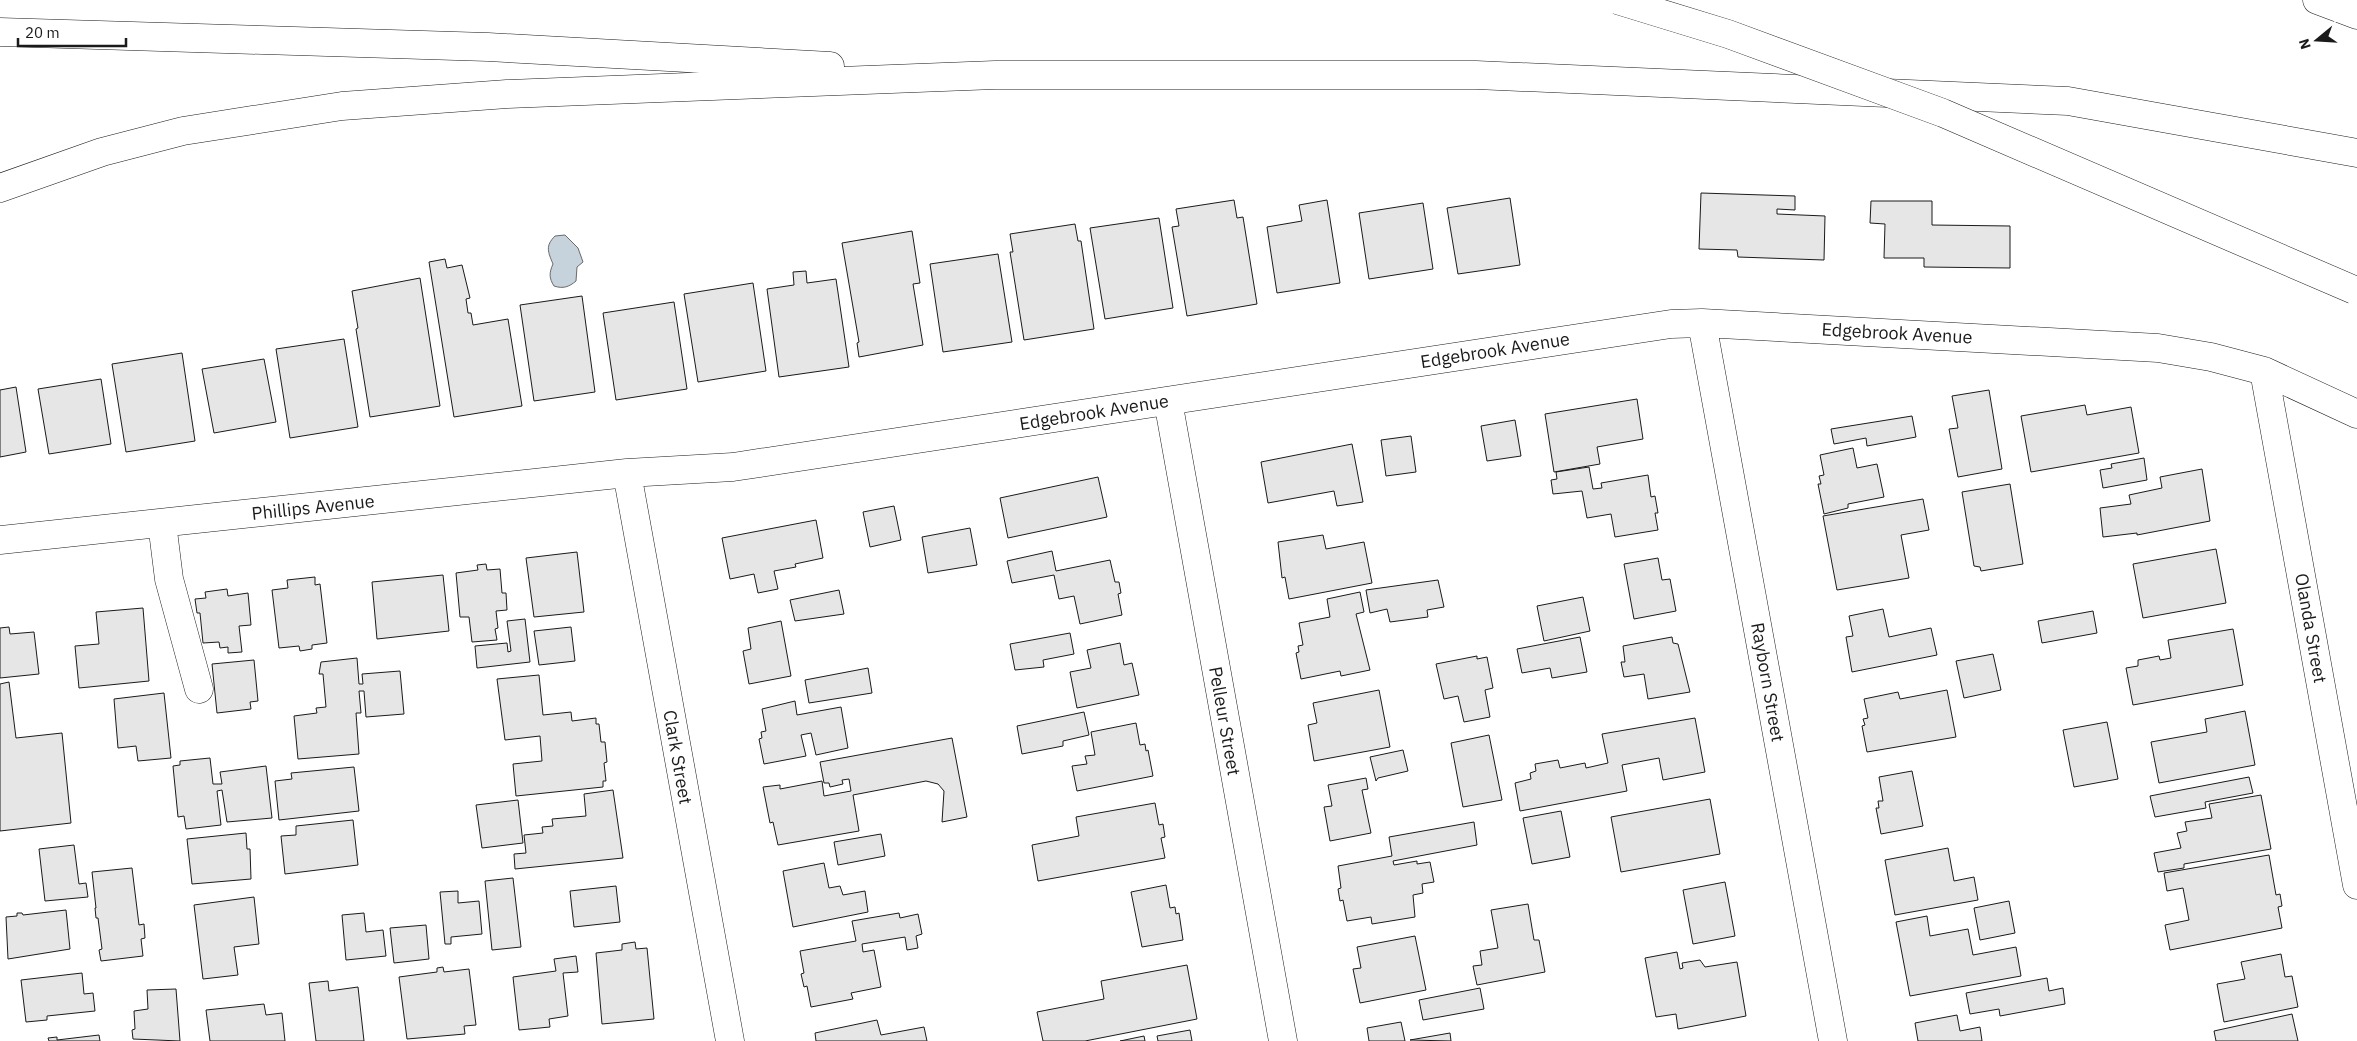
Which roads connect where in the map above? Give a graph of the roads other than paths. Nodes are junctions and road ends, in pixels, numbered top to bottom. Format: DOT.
graph roads {
  1 [pos="1617,0"];
  2 [pos="2317,0"];
  3 [pos="2357,15"];
  4 [pos="0,32"];
  5 [pos="995,75"];
  6 [pos="2357,153"];
  7 [pos="0,188"];
  8 [pos="2355,290"];
  9 [pos="1702,323"];
  10 [pos="2264,371"];
  11 [pos="1168,401"];
  12 [pos="2357,414"];
  13 [pos="627,472"];
  14 [pos="162,523"];
  15 [pos="0,540"];
  16 [pos="198,689"];
  17 [pos="2357,885"];
  18 [pos="730,1041"];
  19 [pos="1283,1041"];
  20 [pos="1833,1041"];
  1 -- 8 [label="main road, bridge"];
  2 -- 3 [label="main road"];
  4 -- 5 [label="main road"];
  5 -- 6 [label="main road"];
  5 -- 7 [label="main road"];
  9 -- 10 [label="main road, Edgebrook Avenue"];
  9 -- 11 [label="main road, Edgebrook Avenue"];
  9 -- 20 [label="main road, Rayborn Street"];
  10 -- 12 [label="main road, Edgebrook Avenue"];
  10 -- 17 [label="main road, Olanda Street"];
  11 -- 13 [label="main road, Edgebrook Avenue"];
  11 -- 19 [label="main road, Pelleur Street"];
  13 -- 14 [label="main road, Phillips Avenue"];
  13 -- 18 [label="main road, Clark Street"];
  14 -- 15 [label="main road, Phillips Avenue"];
  14 -- 16 [label="main road"];
}
